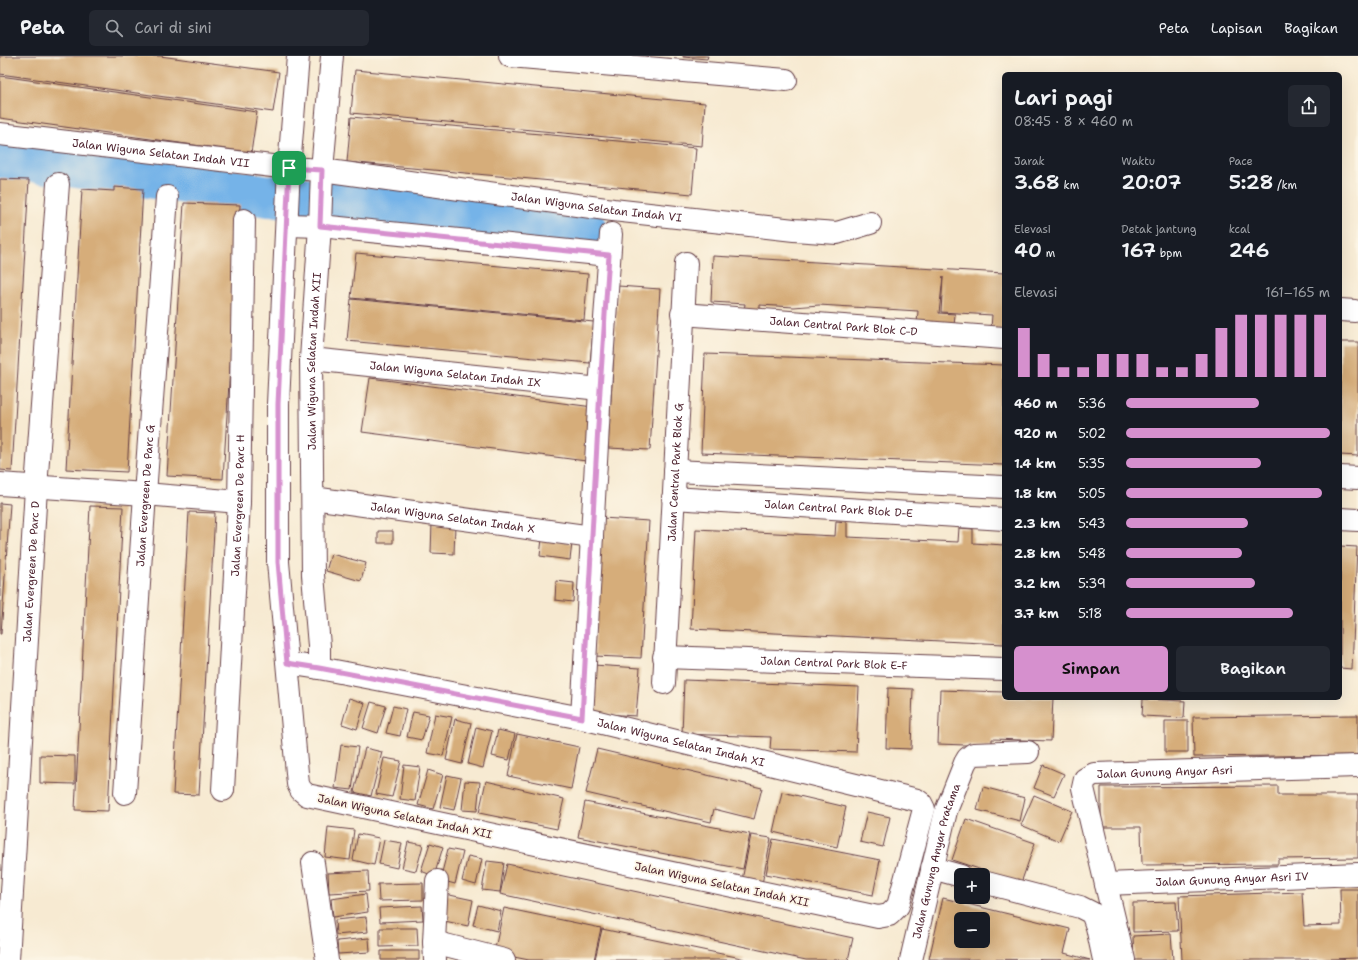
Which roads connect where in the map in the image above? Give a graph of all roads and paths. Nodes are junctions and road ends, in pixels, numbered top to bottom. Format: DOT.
graph roads {
  1 [pos="298,56"];
  2 [pos="332,56"];
  3 [pos="510,56"];
  4 [pos="786,80"];
  5 [pos="0,134"];
  6 [pos="289,173"];
  7 [pos="322,175"];
  8 [pos="58,184"];
  9 [pos="167,197"];
  10 [pos="287,218"];
  11 [pos="320,219"];
  12 [pos="244,220"];
  13 [pos="870,223"];
  14 [pos="686,263"];
  15 [pos="682,314"];
  16 [pos="1002,338"];
  17 [pos="311,359"];
  18 [pos="600,389"];
  19 [pos="675,471"];
  20 [pos="1342,477"];
  21 [pos="1358,478"];
  22 [pos="0,484"];
  23 [pos="1002,487"];
  24 [pos="36,488"];
  25 [pos="144,494"];
  26 [pos="313,498"];
  27 [pos="673,498"];
  28 [pos="239,502"];
  29 [pos="1002,519"];
  30 [pos="1342,519"];
  31 [pos="1358,520"];
  32 [pos="592,537"];
  33 [pos="664,657"];
  34 [pos="287,663"];
  35 [pos="319,668"];
  36 [pos="1002,669"];
  37 [pos="664,682"];
  38 [pos="582,718"];
  39 [pos="1028,752"];
  40 [pos="1358,766"];
  41 [pos="223,790"];
  42 [pos="125,794"];
  43 [pos="313,863"];
  44 [pos="932,868"];
  45 [pos="954,874"];
  46 [pos="1358,874"];
  47 [pos="437,881"];
  48 [pos="990,884"];
  49 [pos="1106,884"];
  50 [pos="878,917"];
  51 [pos="435,951"];
  52 [pos="8,960"];
  53 [pos="327,960"];
  54 [pos="504,960"];
  55 [pos="911,960"];
  56 [pos="1104,960"];
  57 [pos="1124,960"];
  1 -- 6 [label="street, Jalan Wiguna Selatan Indah XII"];
  2 -- 7 [label="street, Jalan Wiguna Selatan Indah XII"];
  3 -- 4 [label="street"];
  5 -- 6 [label="street, Jalan Wiguna Selatan Indah VII"];
  6 -- 7 [label="street, Jalan Wiguna Selatan Indah VII"];
  6 -- 10 [label="street, Jalan Wiguna Selatan Indah XII"];
  7 -- 11 [label="street, Jalan Wiguna Selatan Indah XII"];
  7 -- 13 [label="street, Jalan Wiguna Selatan Indah VI"];
  8 -- 24 [label="street, Jalan Evergreen De Parc D"];
  9 -- 25 [label="street, Jalan Evergreen De Parc G"];
  10 -- 11 [label="street"];
  10 -- 34 [label="street, Jalan Wiguna Selatan Indah XII"];
  11 -- 17 [label="street, Jalan Wiguna Selatan Indah XII"];
  11 -- 18 [label="street"];
  12 -- 28 [label="street, Jalan Evergreen De Parc H"];
  14 -- 15 [label="street, Jalan Central Park Blok G"];
  15 -- 16 [label="street, Jalan Central Park Blok C-D"];
  15 -- 19 [label="street, Jalan Central Park Blok G"];
  17 -- 18 [label="street, Jalan Wiguna Selatan Indah IX"];
  17 -- 26 [label="street, Jalan Wiguna Selatan Indah XII"];
  18 -- 32 [label="street"];
  19 -- 23 [label="street"];
  19 -- 27 [label="street, Jalan Central Park Blok G"];
  20 -- 21 [label="street"];
  22 -- 24 [label="street"];
  24 -- 25 [label="street"];
  24 -- 52 [label="street, Jalan Evergreen De Parc D"];
  25 -- 28 [label="street"];
  25 -- 42 [label="street, Jalan Evergreen De Parc G"];
  26 -- 32 [label="street, Jalan Wiguna Selatan Indah X"];
  26 -- 35 [label="street, Jalan Wiguna Selatan Indah XII"];
  27 -- 29 [label="street, Jalan Central Park Blok D-E"];
  27 -- 33 [label="street, Jalan Central Park Blok G"];
  28 -- 41 [label="street, Jalan Evergreen De Parc H"];
  30 -- 31 [label="street"];
  32 -- 38 [label="street"];
  33 -- 36 [label="street, Jalan Central Park Blok E-F"];
  33 -- 37 [label="street, Jalan Central Park Blok G"];
  34 -- 35 [label="street, Jalan Wiguna Selatan Indah XI"];
  34 -- 50 [label="street, Jalan Wiguna Selatan Indah XII"];
  35 -- 38 [label="street, Jalan Wiguna Selatan Indah XI"];
  38 -- 50 [label="street, Jalan Wiguna Selatan Indah XI"];
  39 -- 44 [label="street, Jalan Gunung Anyar Pratama"];
  40 -- 49 [label="street, Jalan Gunung Anyar Asri"];
  43 -- 53 [label="street"];
  44 -- 45 [label="street"];
  44 -- 55 [label="street, Jalan Gunung Anyar Pratama"];
  46 -- 49 [label="street, Jalan Gunung Anyar Asri IV"];
  47 -- 51 [label="street"];
  48 -- 56 [label="street"];
  49 -- 57 [label="street, Jalan Gunung Anyar Asri"];
  51 -- 54 [label="street"];
}
